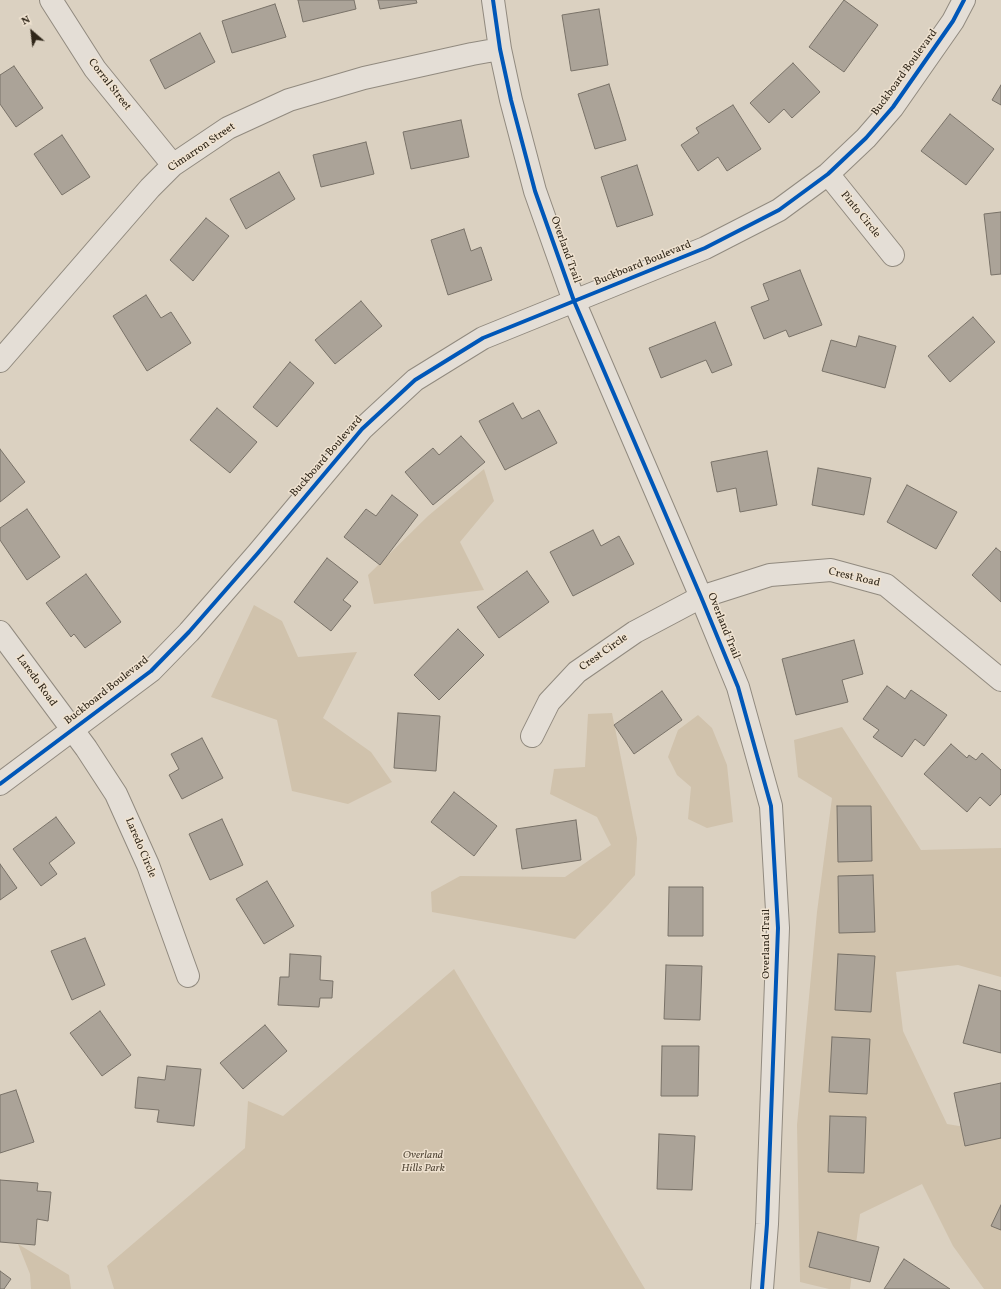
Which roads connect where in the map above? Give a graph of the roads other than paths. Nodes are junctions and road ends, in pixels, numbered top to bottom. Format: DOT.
graph roads {
  1 [pos="51,0"];
  2 [pos="493,0"];
  3 [pos="964,0"];
  4 [pos="500,49"];
  5 [pos="173,165"];
  6 [pos="828,174"];
  7 [pos="893,255"];
  8 [pos="574,301"];
  9 [pos="0,361"];
  10 [pos="701,597"];
  11 [pos="0,632"];
  12 [pos="1001,680"];
  13 [pos="72,730"];
  14 [pos="532,736"];
  15 [pos="0,784"];
  16 [pos="188,976"];
  17 [pos="762,1289"];
  1 -- 5 [label="street, Corral Street"];
  2 -- 4 [label="street, Overland Trail"];
  3 -- 6 [label="street, Buckboard Boulevard"];
  4 -- 5 [label="street, Cimarron Street"];
  4 -- 8 [label="street, Overland Trail"];
  5 -- 9 [label="street, Cimarron Street"];
  6 -- 7 [label="street, Pinto Circle"];
  6 -- 8 [label="street, Buckboard Boulevard"];
  8 -- 10 [label="street, Overland Trail"];
  8 -- 13 [label="street, Buckboard Boulevard"];
  10 -- 12 [label="street, Crest Road"];
  10 -- 14 [label="street, Crest Circle"];
  10 -- 17 [label="street, Overland Trail"];
  11 -- 13 [label="street, Laredo Road"];
  13 -- 15 [label="street, Buckboard Boulevard"];
  13 -- 16 [label="street, Laredo Circle"];
}
